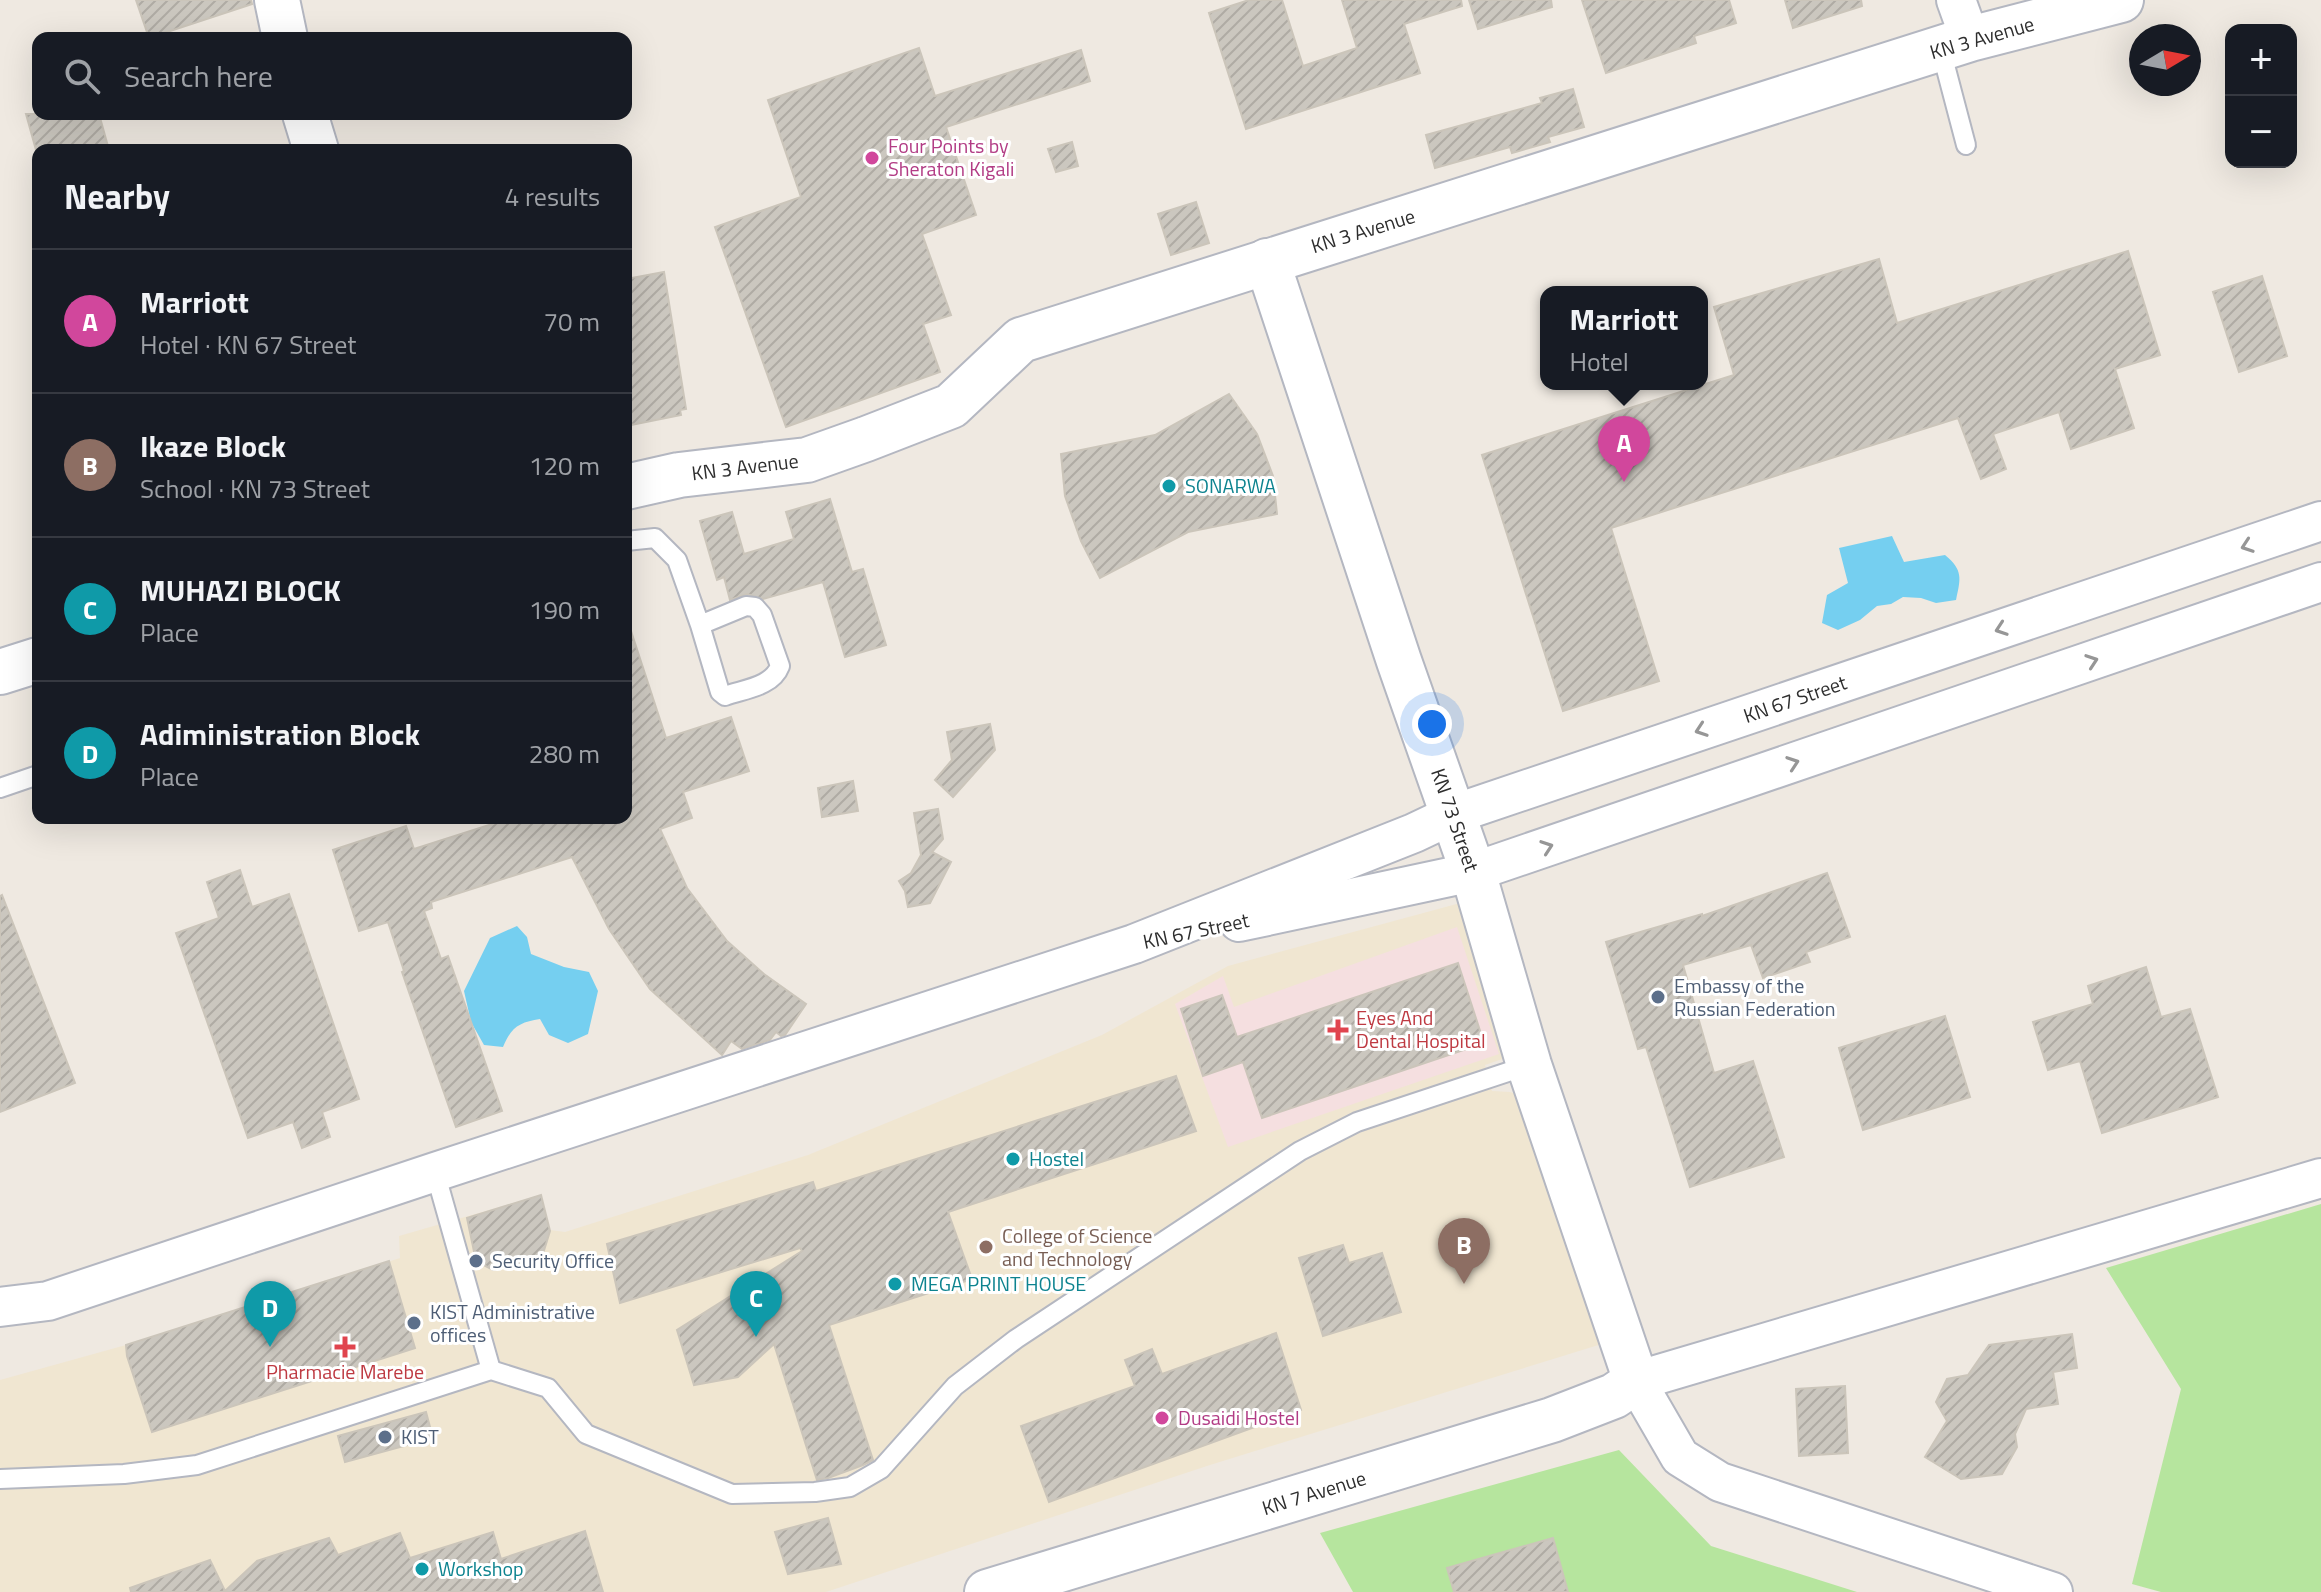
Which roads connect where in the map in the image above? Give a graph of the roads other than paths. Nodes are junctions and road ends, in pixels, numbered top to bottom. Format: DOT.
graph roads {
  1 [pos="277,0"];
  2 [pos="2121,0"];
  3 [pos="1956,30"];
  4 [pos="284,32"];
  5 [pos="307,120"];
  6 [pos="314,144"];
  7 [pos="1966,145"];
  8 [pos="1267,261"];
  9 [pos="632,486"];
  10 [pos="2321,521"];
  11 [pos="632,540"];
  12 [pos="2321,582"];
  13 [pos="700,625"];
  14 [pos="32,662"];
  15 [pos="0,672"];
  16 [pos="32,777"];
  17 [pos="0,788"];
  18 [pos="1454,814"];
  19 [pos="1473,872"];
  20 [pos="1134,944"];
  21 [pos="1529,1065"];
  22 [pos="435,1172"];
  23 [pos="2321,1178"];
  24 [pos="0,1307"];
  25 [pos="491,1370"];
  26 [pos="1636,1381"];
  27 [pos="0,1479"];
  28 [pos="2040,1590"];
  29 [pos="987,1592"];
  1 -- 4 [label="street"];
  2 -- 3 [label="street, KN 3 Avenue"];
  3 -- 7 [label="lane"];
  3 -- 8 [label="street, KN 3 Avenue"];
  5 -- 6 [label="street"];
  8 -- 9 [label="street, KN 3 Avenue"];
  8 -- 18 [label="street, KN 73 Street"];
  10 -- 18 [label="street, KN 67 Street, one-way"];
  11 -- 13 [label="lane"];
  19 -- 12 [label="street, KN 67 Street, one-way"];
  13 -- 13 [label="lane"];
  14 -- 15 [label="street"];
  16 -- 17 [label="lane"];
  18 -- 19 [label="street, KN 73 Street"];
  18 -- 20 [label="street, KN 67 Street"];
  19 -- 20 [label="street, KN 67 Street"];
  19 -- 21 [label="street, KN 73 Street"];
  20 -- 22 [label="street"];
  21 -- 25 [label="lane"];
  21 -- 26 [label="street, KN 73 Street"];
  22 -- 24 [label="street"];
  22 -- 25 [label="lane"];
  23 -- 26 [label="street"];
  25 -- 27 [label="lane"];
  26 -- 28 [label="street"];
  26 -- 29 [label="street, KN 7 Avenue"];
}
